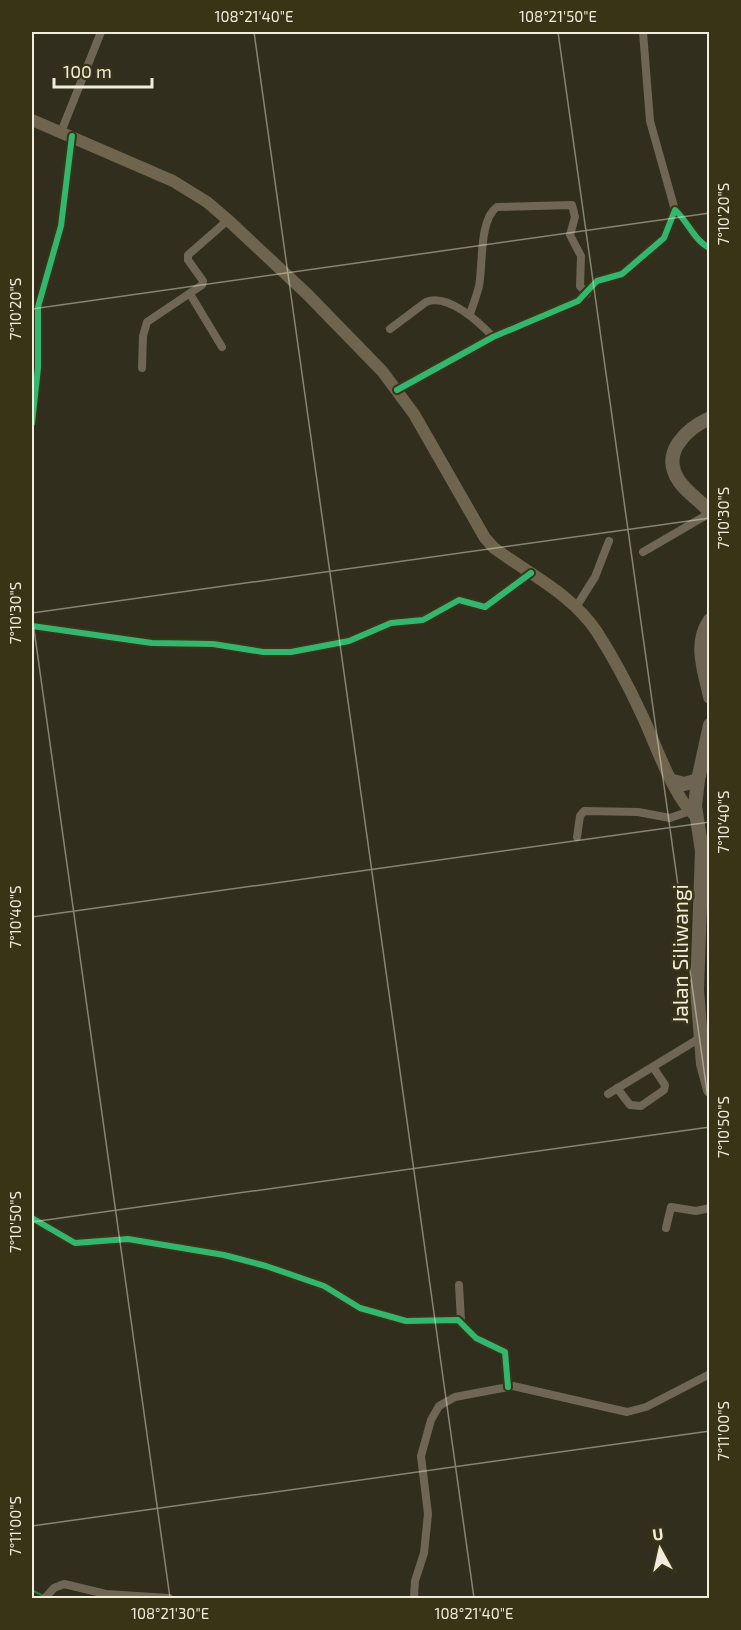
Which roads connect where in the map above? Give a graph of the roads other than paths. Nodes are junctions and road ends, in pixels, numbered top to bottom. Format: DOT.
graph roads {
  1 [pos="101,32"];
  2 [pos="643,32"];
  3 [pos="32,120"];
  4 [pos="67,134"];
  5 [pos="675,210"];
  6 [pos="228,220"];
  7 [pos="710,248"];
  8 [pos="190,294"];
  9 [pos="587,294"];
  10 [pos="470,314"];
  11 [pos="390,329"];
  12 [pos="493,337"];
  13 [pos="222,347"];
  14 [pos="142,368"];
  15 [pos="398,390"];
  16 [pos="710,418"];
  17 [pos="32,423"];
  18 [pos="710,513"];
  19 [pos="609,541"];
  20 [pos="643,552"];
  21 [pos="531,573"];
  22 [pos="576,607"];
  23 [pos="710,620"];
  24 [pos="32,626"];
  25 [pos="710,697"];
  26 [pos="710,725"];
  27 [pos="698,780"];
  28 [pos="673,781"];
  29 [pos="693,814"];
  30 [pos="577,837"];
  31 [pos="700,1038"];
  32 [pos="653,1066"];
  33 [pos="617,1088"];
  34 [pos="710,1090"];
  35 [pos="608,1094"];
  36 [pos="710,1208"];
  37 [pos="32,1218"];
  38 [pos="666,1228"];
  39 [pos="459,1285"];
  40 [pos="461,1321"];
  41 [pos="710,1374"];
  42 [pos="508,1387"];
  43 [pos="47,1596"];
  44 [pos="169,1599"];
  45 [pos="414,1599"];
  1 -- 4 [label="street"];
  2 -- 5 [label="street"];
  3 -- 4 [label="main road"];
  4 -- 6 [label="main road"];
  4 -- 17 [label="street"];
  5 -- 7 [label="street"];
  5 -- 9 [label="street"];
  6 -- 8 [label="street"];
  6 -- 15 [label="main road"];
  8 -- 13 [label="street"];
  8 -- 14 [label="street"];
  9 -- 10 [label="street"];
  9 -- 12 [label="street"];
  10 -- 11 [label="street"];
  10 -- 12 [label="street"];
  12 -- 15 [label="street"];
  15 -- 21 [label="main road"];
  16 -- 18 [label="highway"];
  18 -- 20 [label="street"];
  19 -- 22 [label="street"];
  21 -- 22 [label="main road"];
  21 -- 24 [label="street"];
  22 -- 28 [label="main road"];
  23 -- 25 [label="highway"];
  26 -- 27 [label="highway, Jalan Siliwangi"];
  27 -- 28 [label="highway"];
  27 -- 29 [label="highway, Jalan Siliwangi"];
  28 -- 29 [label="main road"];
  29 -- 30 [label="street"];
  29 -- 31 [label="highway, Jalan Siliwangi"];
  31 -- 32 [label="street"];
  31 -- 34 [label="highway, Jalan Siliwangi"];
  32 -- 33 [label="street"];
  32 -- 33 [label="street"];
  33 -- 35 [label="street"];
  36 -- 38 [label="street"];
  37 -- 40 [label="street"];
  39 -- 40 [label="street"];
  40 -- 42 [label="street"];
  41 -- 42 [label="street"];
  42 -- 45 [label="street"];
  43 -- 44 [label="street"];
}
